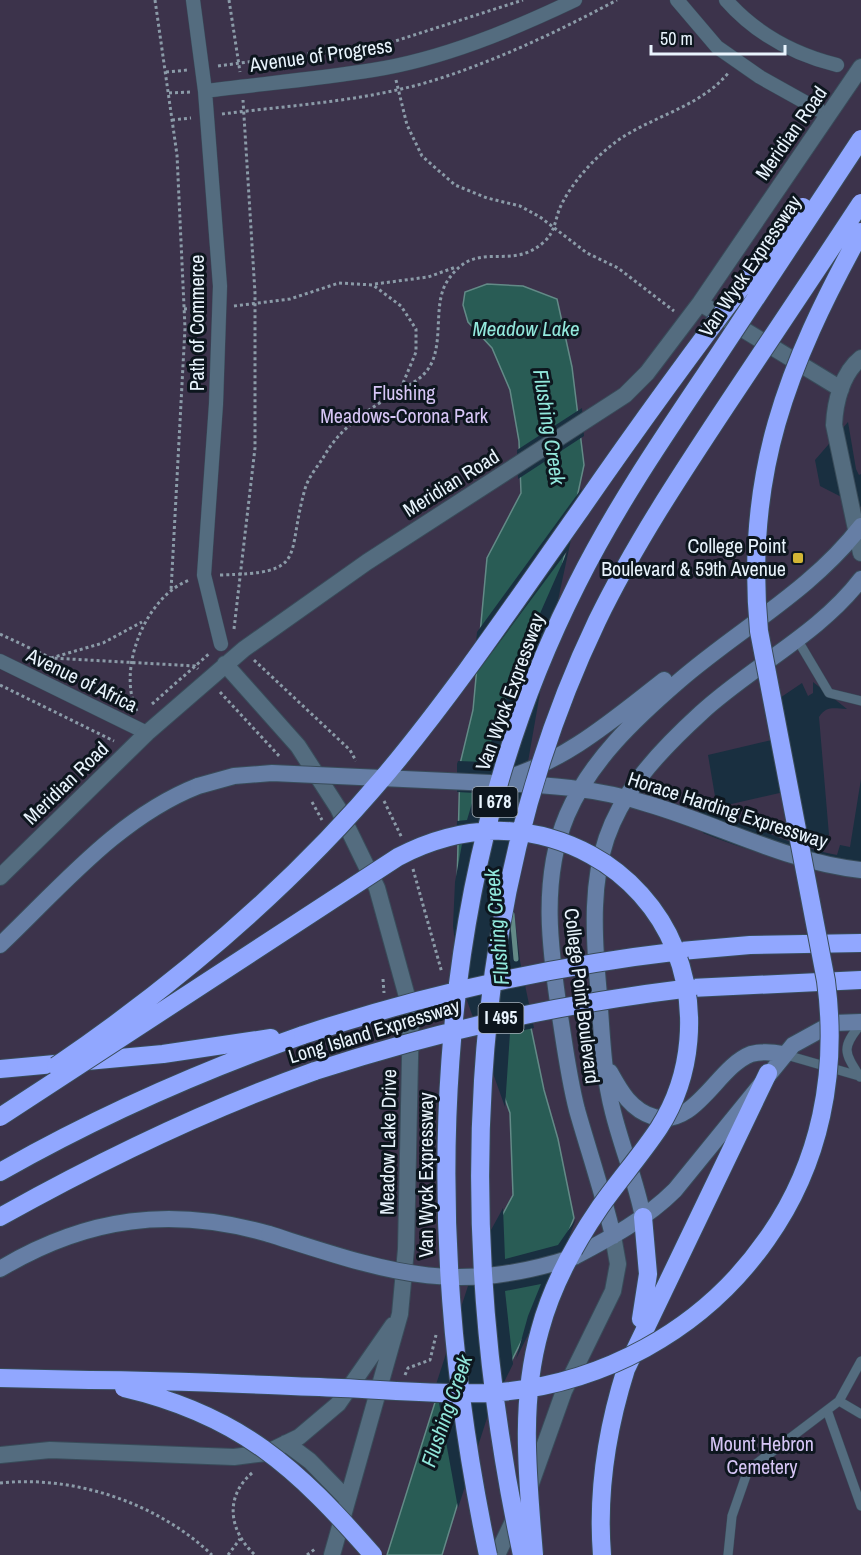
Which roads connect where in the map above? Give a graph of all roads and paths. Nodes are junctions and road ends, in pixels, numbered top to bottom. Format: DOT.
graph roads {
  1 [pos="155,0"];
  2 [pos="193,0"];
  3 [pos="229,0"];
  4 [pos="523,0"];
  5 [pos="575,0"];
  6 [pos="677,0"];
  7 [pos="726,0"];
  8 [pos="389,43"];
  9 [pos="738,61"];
  10 [pos="238,64"];
  11 [pos="837,65"];
  12 [pos="393,66"];
  13 [pos="861,67"];
  14 [pos="202,68"];
  15 [pos="165,72"];
  16 [pos="242,86"];
  17 [pos="204,91"];
  18 [pos="169,93"];
  19 [pos="819,110"];
  20 [pos="861,133"];
  21 [pos="861,139"];
  22 [pos="861,203"];
  23 [pos="554,226"];
  24 [pos="861,232"];
  25 [pos="458,267"];
  26 [pos="373,285"];
  27 [pos="700,303"];
  28 [pos="255,305"];
  29 [pos="219,307"];
  30 [pos="184,309"];
  31 [pos="674,311"];
  32 [pos="861,358"];
  33 [pos="841,389"];
  34 [pos="400,390"];
  35 [pos="859,529"];
  36 [pos="861,553"];
  37 [pos="238,574"];
  38 [pos="204,575"];
  39 [pos="861,579"];
  40 [pos="171,591"];
  41 [pos="144,621"];
  42 [pos="0,634"];
  43 [pos="234,636"];
  44 [pos="797,639"];
  45 [pos="220,645"];
  46 [pos="708,657"];
  47 [pos="51,658"];
  48 [pos="0,661"];
  49 [pos="132,663"];
  50 [pos="225,664"];
  51 [pos="199,670"];
  52 [pos="40,681"];
  53 [pos="0,685"];
  54 [pos="861,701"];
  55 [pos="140,715"];
  56 [pos="147,733"];
  57 [pos="130,749"];
  58 [pos="526,777"];
  59 [pos="581,789"];
  60 [pos="626,798"];
  61 [pos="861,870"];
  62 [pos="0,877"];
  63 [pos="861,943"];
  64 [pos="0,945"];
  65 [pos="861,980"];
  66 [pos="861,1023"];
  67 [pos="303,1035"];
  68 [pos="783,1054"];
  69 [pos="605,1063"];
  70 [pos="0,1069"];
  71 [pos="768,1073"];
  72 [pos="860,1078"];
  73 [pos="0,1105"];
  74 [pos="0,1117"];
  75 [pos="0,1172"];
  76 [pos="0,1217"];
  77 [pos="643,1217"];
  78 [pos="613,1236"];
  79 [pos="0,1269"];
  80 [pos="400,1314"];
  81 [pos="634,1347"];
  82 [pos="861,1361"];
  83 [pos="0,1378"];
  84 [pos="90,1380"];
  85 [pos="839,1401"];
  86 [pos="827,1410"];
  87 [pos="861,1414"];
  88 [pos="286,1443"];
  89 [pos="0,1455"];
  90 [pos="252,1472"];
  91 [pos="0,1483"];
  92 [pos="347,1499"];
  93 [pos="861,1506"];
  94 [pos="240,1539"];
  95 [pos="212,1555"];
  96 [pos="228,1555"];
  97 [pos="255,1555"];
  98 [pos="332,1555"];
  99 [pos="374,1555"];
  100 [pos="488,1555"];
  101 [pos="497,1555"];
  102 [pos="522,1555"];
  103 [pos="534,1555"];
  104 [pos="602,1555"];
  105 [pos="728,1555"];
  1 -- 15 [label="path"];
  2 -- 14 [label="street, Path of Commerce"];
  3 -- 10 [label="path"];
  4 -- 8 [label="path"];
  5 -- 12 [label="street, Avenue of Progress"];
  6 -- 9 [label="street"];
  7 -- 11 [label="street"];
  8 -- 10 [label="path"];
  8 -- 12 [label="path"];
  9 -- 19 [label="street"];
  9 -- 23 [label="path"];
  10 -- 14 [label="path"];
  10 -- 16 [label="path"];
  12 -- 16 [label="street, Avenue of Progress"];
  12 -- 23 [label="path"];
  13 -- 27 [label="street, Meridian Road"];
  14 -- 15 [label="path"];
  14 -- 17 [label="street, Path of Commerce"];
  15 -- 18 [label="path"];
  16 -- 17 [label="street, Avenue of Progress"];
  16 -- 28 [label="path"];
  17 -- 18 [label="path"];
  17 -- 29 [label="street, Path of Commerce"];
  18 -- 30 [label="path"];
  20 -- 73 [label="highway, bridge"];
  21 -- 100 [label="highway, Van Wyck Expressway / I 678, bridge"];
  22 -- 102 [label="highway, I 678, bridge"];
  23 -- 25 [label="path"];
  23 -- 31 [label="path"];
  24 -- 84 [label="highway, bridge"];
  25 -- 26 [label="path"];
  25 -- 34 [label="path"];
  26 -- 28 [label="path"];
  26 -- 34 [label="path"];
  27 -- 33 [label="street"];
  27 -- 50 [label="street, Meridian Road"];
  28 -- 29 [label="path"];
  28 -- 37 [label="path"];
  29 -- 30 [label="path"];
  29 -- 38 [label="street, Path of Commerce"];
  30 -- 40 [label="path"];
  32 -- 33 [label="street"];
  33 -- 35 [label="street"];
  34 -- 37 [label="path"];
  35 -- 36 [label="street"];
  35 -- 46 [label="main road, College Point Boulevard"];
  37 -- 38 [label="path"];
  37 -- 43 [label="path"];
  38 -- 40 [label="path"];
  38 -- 45 [label="street, Path of Commerce"];
  39 -- 44 [label="main road, College Point Boulevard"];
  40 -- 41 [label="path"];
  41 -- 47 [label="path"];
  41 -- 49 [label="path"];
  42 -- 47 [label="path"];
  44 -- 54 [label="lane"];
  44 -- 60 [label="main road, College Point Boulevard"];
  46 -- 58 [label="main road"];
  46 -- 59 [label="main road, College Point Boulevard"];
  47 -- 49 [label="path"];
  47 -- 52 [label="path"];
  48 -- 52 [label="street, Avenue of Africa"];
  49 -- 51 [label="path"];
  49 -- 55 [label="path"];
  50 -- 56 [label="street, Meridian Road"];
  50 -- 80 [label="street, Meadow Lake Drive"];
  52 -- 56 [label="street, Avenue of Africa"];
  53 -- 57 [label="path"];
  56 -- 57 [label="street, Meridian Road"];
  57 -- 62 [label="street, Meridian Road"];
  58 -- 59 [label="main road, Horace Harding Expressway"];
  58 -- 64 [label="main road, bridge"];
  59 -- 60 [label="main road, Horace Harding Expressway"];
  59 -- 78 [label="main road, College Point Boulevard"];
  60 -- 61 [label="main road, Horace Harding Expressway"];
  60 -- 69 [label="main road, College Point Boulevard"];
  63 -- 67 [label="highway, Long Island Expressway / I 495, bridge"];
  65 -- 76 [label="highway, Long Island Expressway / I 495, bridge"];
  66 -- 68 [label="main road"];
  66 -- 72 [label="lane"];
  67 -- 70 [label="highway"];
  67 -- 75 [label="highway, Long Island Expressway / I 495"];
  68 -- 69 [label="main road"];
  68 -- 71 [label="main road"];
  68 -- 72 [label="lane"];
  69 -- 77 [label="main road, College Point Boulevard"];
  71 -- 77 [label="main road"];
  71 -- 81 [label="highway"];
  74 -- 103 [label="highway, bridge"];
  77 -- 78 [label="main road"];
  77 -- 81 [label="highway"];
  78 -- 79 [label="main road, bridge"];
  78 -- 101 [label="street"];
  80 -- 88 [label="street, Meadow Lake Drive"];
  80 -- 92 [label="street, Meadow Lake Drive"];
  81 -- 104 [label="highway"];
  82 -- 85 [label="lane"];
  83 -- 84 [label="highway"];
  84 -- 99 [label="highway, bridge"];
  85 -- 86 [label="lane"];
  85 -- 87 [label="lane"];
  86 -- 93 [label="lane"];
  86 -- 105 [label="lane"];
  88 -- 89 [label="street, Meadow Lake Drive"];
  88 -- 92 [label="street"];
  90 -- 94 [label="path"];
  91 -- 95 [label="path"];
  92 -- 98 [label="street, Meadow Lake Drive"];
  94 -- 96 [label="path"];
  94 -- 97 [label="path"];
}
